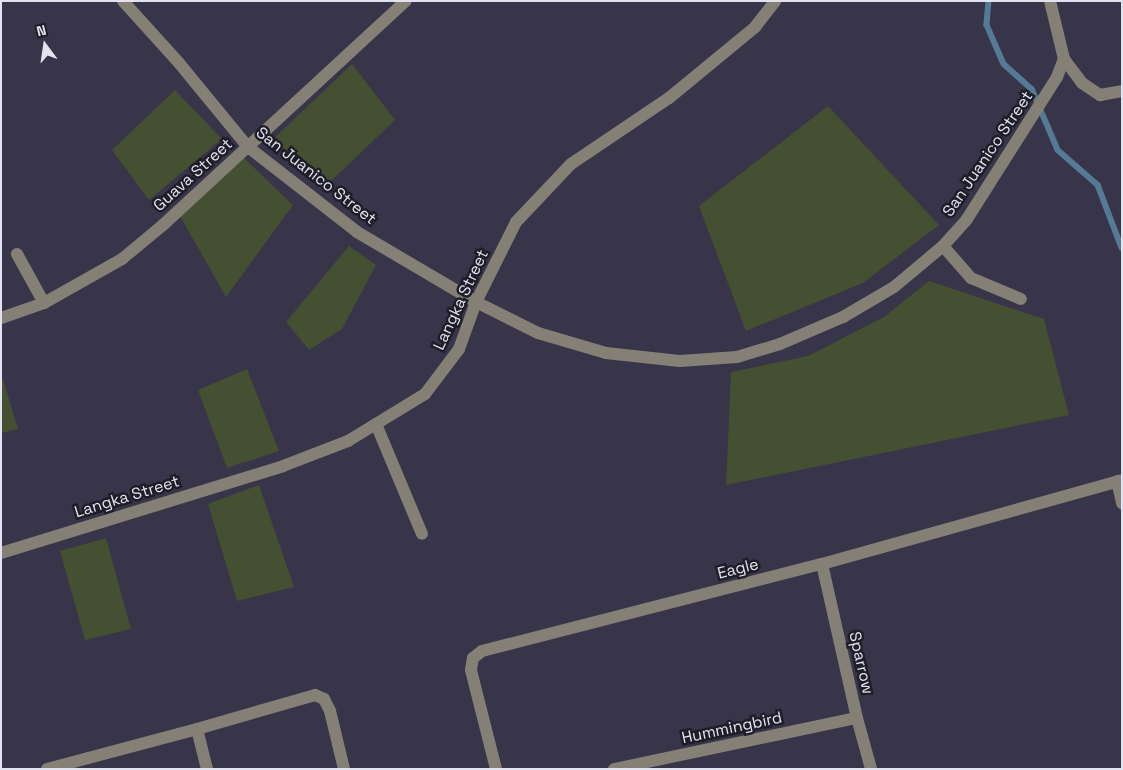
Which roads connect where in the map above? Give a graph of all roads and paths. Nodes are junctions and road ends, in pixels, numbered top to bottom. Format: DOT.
graph roads {
  1 [pos="123,1"];
  2 [pos="406,1"];
  3 [pos="775,1"];
  4 [pos="1050,1"];
  5 [pos="1064,59"];
  6 [pos="1122,91"];
  7 [pos="248,146"];
  8 [pos="943,246"];
  9 [pos="17,254"];
  10 [pos="1021,299"];
  11 [pos="476,302"];
  12 [pos="44,303"];
  13 [pos="1,318"];
  14 [pos="376,424"];
  15 [pos="1120,481"];
  16 [pos="1122,502"];
  17 [pos="422,534"];
  18 [pos="1,553"];
  19 [pos="822,564"];
  20 [pos="857,718"];
  21 [pos="197,730"];
  22 [pos="73,765"];
  23 [pos="654,765"];
  24 [pos="46,769"];
  25 [pos="207,769"];
  26 [pos="344,769"];
  27 [pos="496,769"];
  28 [pos="614,769"];
  29 [pos="871,769"];
  1 -- 7 [label="street, San Juanico Street"];
  2 -- 7 [label="street, Guava Street"];
  3 -- 11 [label="street, Langka Street"];
  4 -- 5 [label="street"];
  5 -- 6 [label="street"];
  5 -- 8 [label="street, San Juanico Street"];
  7 -- 11 [label="street, San Juanico Street"];
  7 -- 12 [label="street, Guava Street"];
  8 -- 10 [label="street"];
  8 -- 11 [label="street, San Juanico Street"];
  9 -- 12 [label="street"];
  11 -- 14 [label="street, Langka Street"];
  12 -- 13 [label="street, Guava Street"];
  14 -- 17 [label="street"];
  14 -- 18 [label="street, Langka Street"];
  15 -- 16 [label="street"];
  15 -- 19 [label="street, Eagle"];
  19 -- 20 [label="street, Sparrow"];
  19 -- 27 [label="street, Eagle"];
  20 -- 23 [label="street, Hummingbird"];
  20 -- 29 [label="street, Sparrow"];
  21 -- 22 [label="street"];
  21 -- 25 [label="street"];
  21 -- 26 [label="street"];
  22 -- 24 [label="street"];
  23 -- 28 [label="street, Hummingbird"];
}
